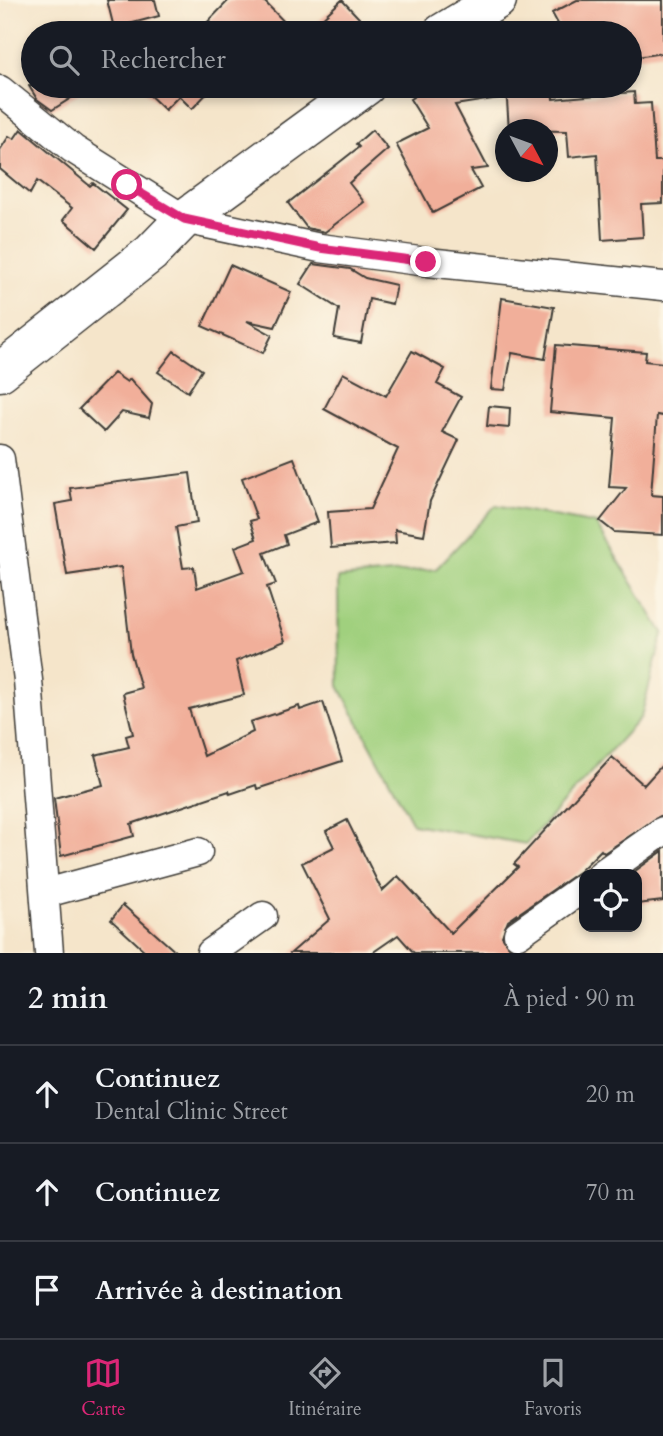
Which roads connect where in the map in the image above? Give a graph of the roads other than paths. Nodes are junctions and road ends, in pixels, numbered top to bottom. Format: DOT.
graph roads {
  1 [pos="497,0"];
  2 [pos="462,21"];
  3 [pos="0,90"];
  4 [pos="350,98"];
  5 [pos="184,219"];
  6 [pos="663,286"];
  7 [pos="0,372"];
  8 [pos="0,459"];
  9 [pos="663,831"];
  10 [pos="198,852"];
  11 [pos="609,869"];
  12 [pos="579,891"];
  13 [pos="46,892"];
  14 [pos="263,916"];
  15 [pos="518,934"];
  16 [pos="49,953"];
  17 [pos="211,953"];
  1 -- 2 [label="highway"];
  3 -- 5 [label="street"];
  4 -- 5 [label="highway"];
  5 -- 6 [label="street"];
  5 -- 7 [label="highway"];
  8 -- 13 [label="street"];
  9 -- 11 [label="street"];
  10 -- 13 [label="street"];
  12 -- 15 [label="street"];
  13 -- 16 [label="street"];
  14 -- 17 [label="street"];
}
